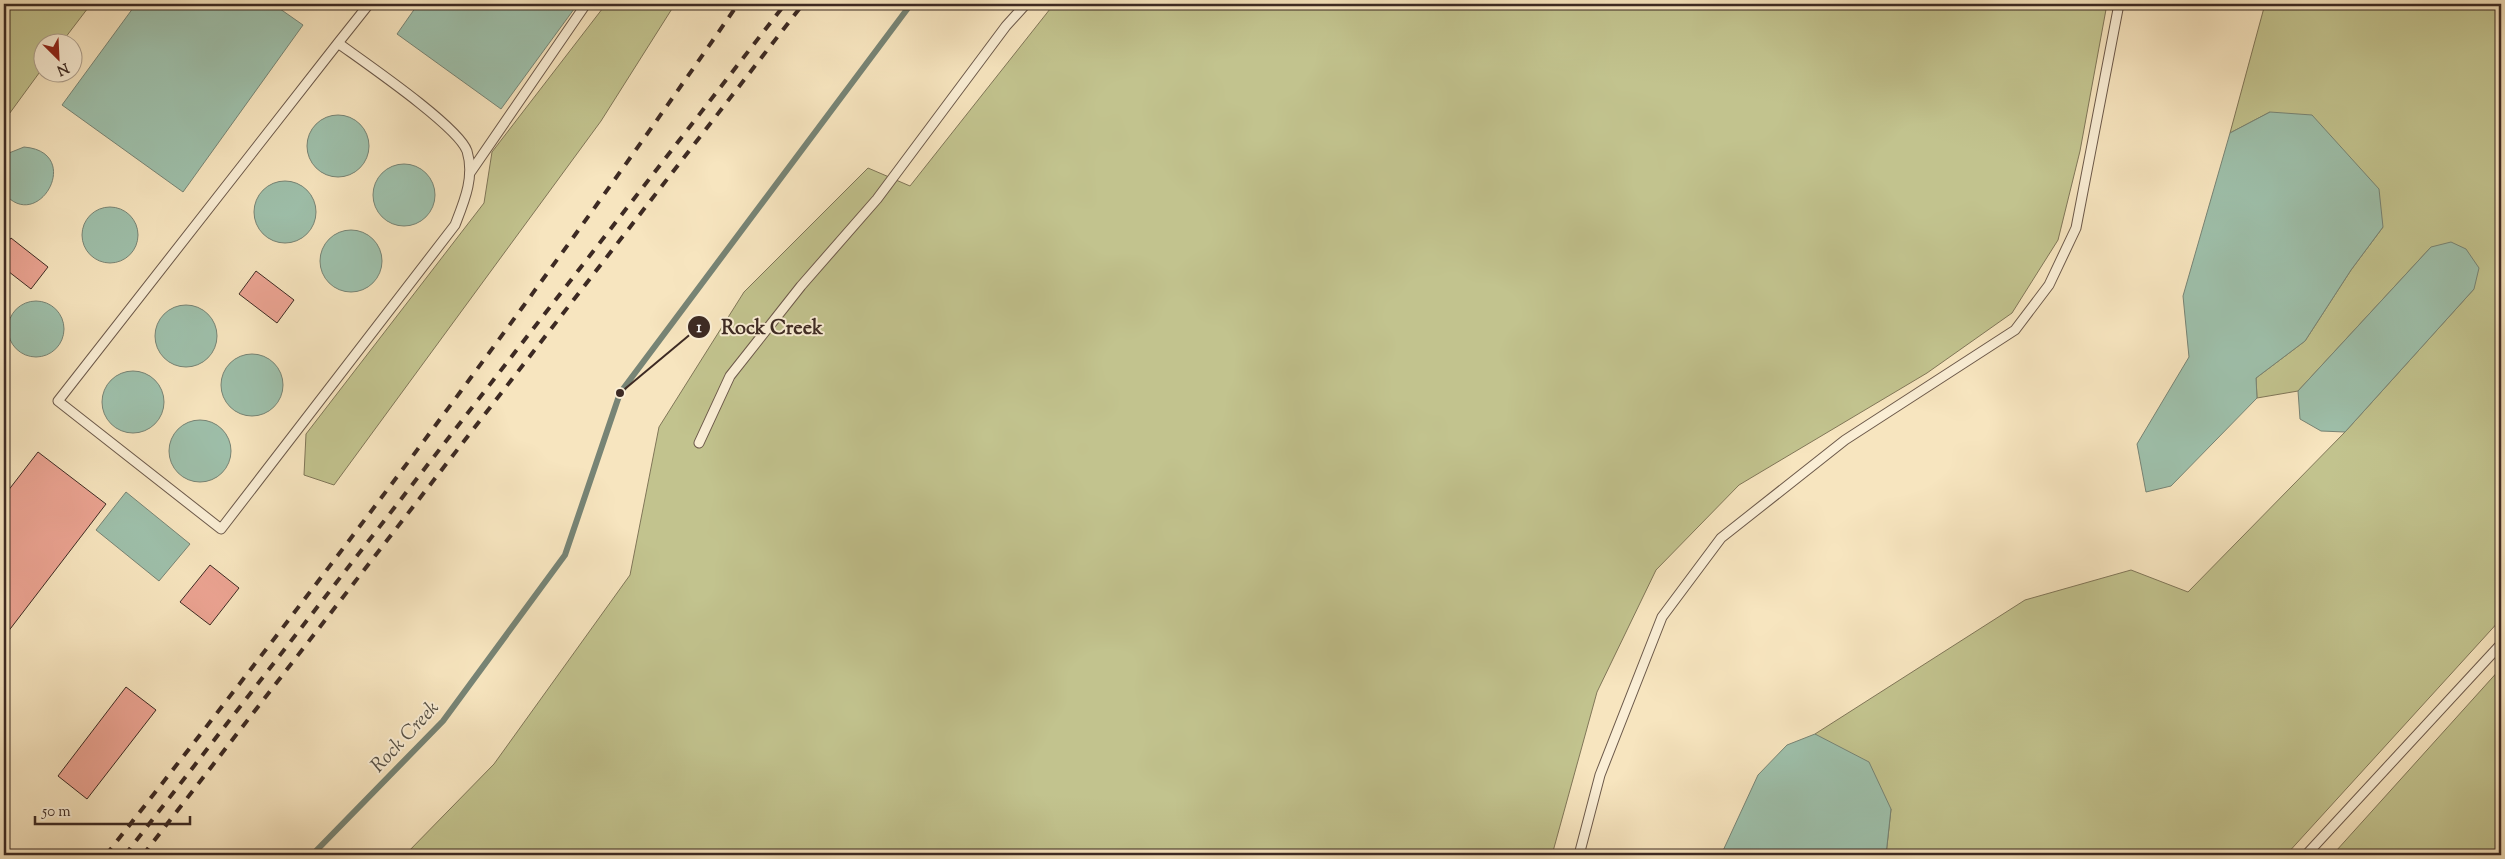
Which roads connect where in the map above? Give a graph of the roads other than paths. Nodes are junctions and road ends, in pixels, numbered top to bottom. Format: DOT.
graph roads {
  1 [pos="369,4"];
  2 [pos="586,4"];
  3 [pos="1026,4"];
  4 [pos="2119,4"];
  5 [pos="338,42"];
  6 [pos="470,173"];
  7 [pos="699,443"];
  8 [pos="2501,644"];
  9 [pos="1579,855"];
  10 [pos="2306,855"];
  1 -- 5 [label="lane"];
  2 -- 6 [label="lane"];
  3 -- 7 [label="lane"];
  4 -- 9 [label="lane"];
  5 -- 6 [label="lane"];
  5 -- 6 [label="lane"];
  8 -- 10 [label="lane"];
}
